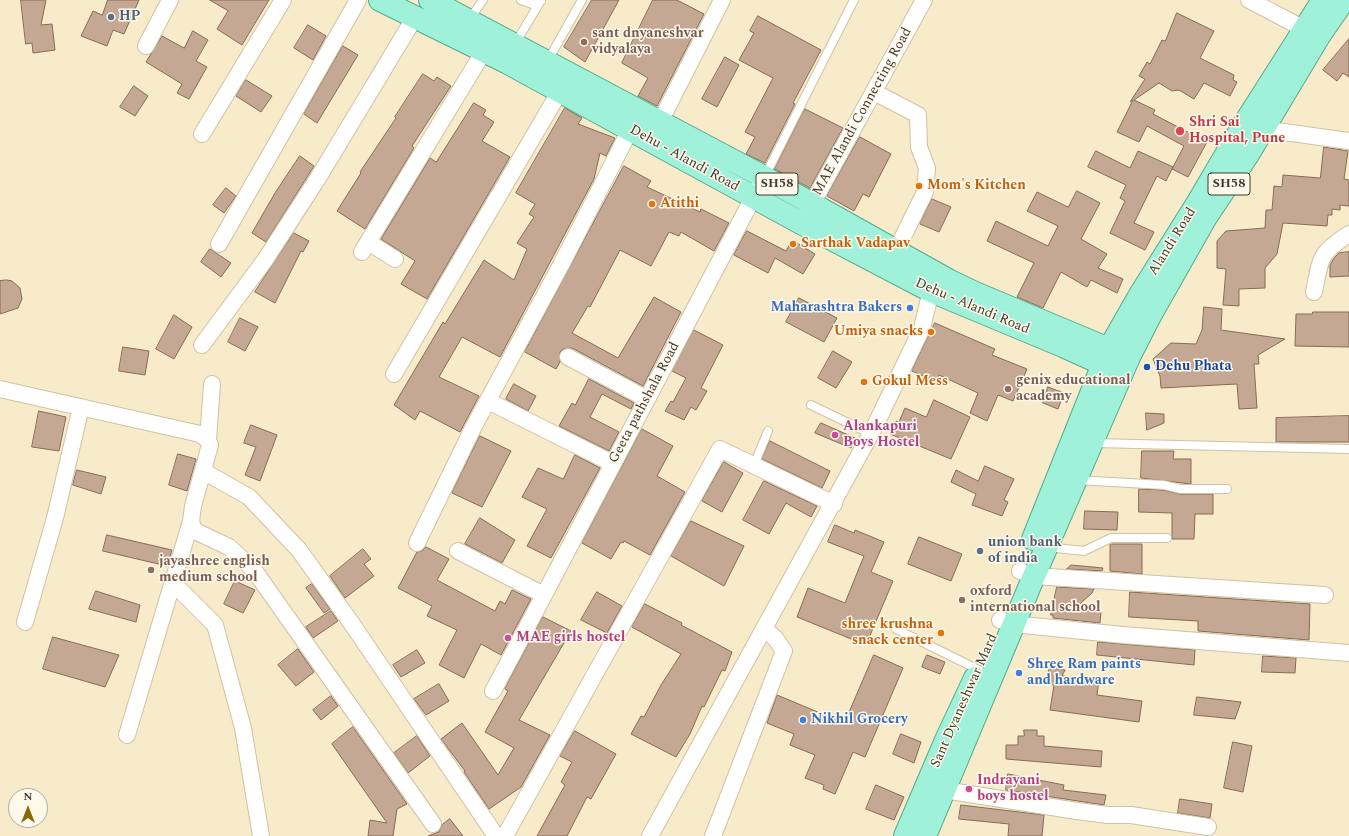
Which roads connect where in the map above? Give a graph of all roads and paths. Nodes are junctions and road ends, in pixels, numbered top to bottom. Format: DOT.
graph roads {
  1 [pos="170,0"];
  2 [pos="283,0"];
  3 [pos="358,0"];
  4 [pos="380,0"];
  5 [pos="430,0"];
  6 [pos="483,0"];
  7 [pos="521,0"];
  8 [pos="582,0"];
  9 [pos="722,0"];
  10 [pos="854,0"];
  11 [pos="924,0"];
  12 [pos="1249,0"];
  13 [pos="1323,0"];
  14 [pos="1344,0"];
  15 [pos="541,1"];
  16 [pos="415,17"];
  17 [pos="469,21"];
  18 [pos="1311,32"];
  19 [pos="514,45"];
  20 [pos="146,46"];
  21 [pos="484,51"];
  22 [pos="547,62"];
  23 [pos="566,84"];
  24 [pos="874,92"];
  25 [pos="660,122"];
  26 [pos="1264,129"];
  27 [pos="630,130"];
  28 [pos="202,134"];
  29 [pos="1349,141"];
  30 [pos="764,177"];
  31 [pos="755,198"];
  32 [pos="812,204"];
  33 [pos="801,223"];
  34 [pos="1349,234"];
  35 [pos="219,244"];
  36 [pos="896,250"];
  37 [pos="396,258"];
  38 [pos="931,291"];
  39 [pos="1314,292"];
  40 [pos="202,345"];
  41 [pos="568,357"];
  42 [pos="1116,361"];
  43 [pos="394,374"];
  44 [pos="212,384"];
  45 [pos="0,389"];
  46 [pos="647,399"];
  47 [pos="488,401"];
  48 [pos="811,406"];
  49 [pos="81,407"];
  50 [pos="768,431"];
  51 [pos="871,434"];
  52 [pos="208,440"];
  53 [pos="1091,443"];
  54 [pos="1349,448"];
  55 [pos="612,463"];
  56 [pos="754,465"];
  57 [pos="203,471"];
  58 [pos="1067,477"];
  59 [pos="1227,489"];
  60 [pos="834,504"];
  61 [pos="191,521"];
  62 [pos="1049,521"];
  63 [pos="1167,538"];
  64 [pos="417,543"];
  65 [pos="1046,547"];
  66 [pos="458,551"];
  67 [pos="1027,573"];
  68 [pos="173,583"];
  69 [pos="544,595"];
  70 [pos="1325,595"];
  71 [pos="25,622"];
  72 [pos="1007,622"];
  73 [pos="764,629"];
  74 [pos="896,629"];
  75 [pos="1349,652"];
  76 [pos="979,670"];
  77 [pos="493,691"];
  78 [pos="128,735"];
  79 [pos="954,744"];
  80 [pos="936,787"];
  81 [pos="433,824"];
  82 [pos="1208,827"];
  83 [pos="912,835"];
  84 [pos="260,836"];
  85 [pos="496,836"];
  86 [pos="505,836"];
  87 [pos="650,836"];
  88 [pos="712,836"];
  1 -- 20 [label="street"];
  2 -- 28 [label="street"];
  3 -- 35 [label="street"];
  4 -- 16 [label="main road, Dehu - Alandi Road / SH58"];
  5 -- 17 [label="main road, Dehu - Alandi Road / SH58"];
  6 -- 17 [label="lane"];
  7 -- 15 [label="lane"];
  8 -- 22 [label="lane"];
  9 -- 25 [label="street"];
  10 -- 30 [label="lane"];
  11 -- 24 [label="street, MAE Alandi Connecting Road"];
  12 -- 18 [label="street"];
  13 -- 18 [label="main road, Alandi Road / SH58"];
  14 -- 18 [label="main road, SH58"];
  15 -- 19 [label="lane"];
  16 -- 21 [label="main road, Dehu - Alandi Road / SH58"];
  16 -- 40 [label="street"];
  17 -- 19 [label="main road, Dehu - Alandi Road / SH58"];
  18 -- 26 [label="main road, SH58"];
  18 -- 42 [label="main road, Alandi Road / SH58"];
  19 -- 22 [label="main road, Dehu - Alandi Road / SH58"];
  21 -- 23 [label="main road, Dehu - Alandi Road / SH58"];
  21 -- 37 [label="street"];
  22 -- 23 [label="main road, Dehu - Alandi Road / SH58"];
  23 -- 25 [label="main road, Dehu - Alandi Road / SH58"];
  23 -- 27 [label="main road, Dehu - Alandi Road / SH58"];
  23 -- 43 [label="street"];
  24 -- 32 [label="street, MAE Alandi Connecting Road"];
  24 -- 36 [label="street"];
  25 -- 30 [label="main road, Dehu - Alandi Road / SH58"];
  26 -- 29 [label="street"];
  26 -- 42 [label="main road, SH58"];
  27 -- 31 [label="main road, Dehu - Alandi Road / SH58"];
  27 -- 47 [label="street"];
  30 -- 31 [label="street, Geeta pathshala Road"];
  30 -- 32 [label="main road, Dehu - Alandi Road / SH58"];
  31 -- 33 [label="main road, Dehu - Alandi Road / SH58"];
  31 -- 46 [label="street, Geeta pathshala Road"];
  32 -- 33 [label="street, MAE Alandi Connecting Road"];
  32 -- 36 [label="main road, Dehu - Alandi Road / SH58"];
  33 -- 38 [label="main road, Dehu - Alandi Road / SH58"];
  34 -- 39 [label="street"];
  36 -- 42 [label="main road, Dehu - Alandi Road / SH58"];
  38 -- 42 [label="main road, Dehu - Alandi Road / SH58"];
  38 -- 51 [label="street"];
  41 -- 46 [label="street"];
  42 -- 53 [label="main road"];
  42 -- 58 [label="main road"];
  44 -- 52 [label="street"];
  45 -- 49 [label="street"];
  46 -- 55 [label="street, Geeta pathshala Road"];
  47 -- 55 [label="street"];
  47 -- 64 [label="street"];
  48 -- 51 [label="lane"];
  49 -- 52 [label="street"];
  49 -- 71 [label="street"];
  50 -- 56 [label="lane"];
  51 -- 60 [label="street"];
  52 -- 57 [label="street"];
  53 -- 54 [label="lane"];
  53 -- 58 [label="main road"];
  55 -- 69 [label="street, Geeta pathshala Road"];
  56 -- 60 [label="street"];
  56 -- 86 [label="street"];
  57 -- 61 [label="street"];
  57 -- 85 [label="street"];
  58 -- 59 [label="lane"];
  58 -- 62 [label="main road"];
  60 -- 73 [label="street"];
  61 -- 68 [label="street"];
  61 -- 81 [label="street"];
  62 -- 65 [label="main road"];
  62 -- 67 [label="main road"];
  63 -- 65 [label="lane"];
  65 -- 67 [label="main road"];
  66 -- 69 [label="street"];
  67 -- 70 [label="street"];
  67 -- 72 [label="main road"];
  68 -- 78 [label="street"];
  68 -- 84 [label="street"];
  69 -- 77 [label="street, Geeta pathshala Road"];
  72 -- 75 [label="street"];
  72 -- 76 [label="main road, Sant Dyaneshwar Mard"];
  72 -- 79 [label="main road"];
  73 -- 87 [label="street"];
  73 -- 88 [label="street"];
  74 -- 76 [label="lane"];
  76 -- 79 [label="main road, Sant Dyaneshwar Mard"];
  79 -- 80 [label="main road"];
  80 -- 82 [label="street"];
  80 -- 83 [label="main road"];
}
